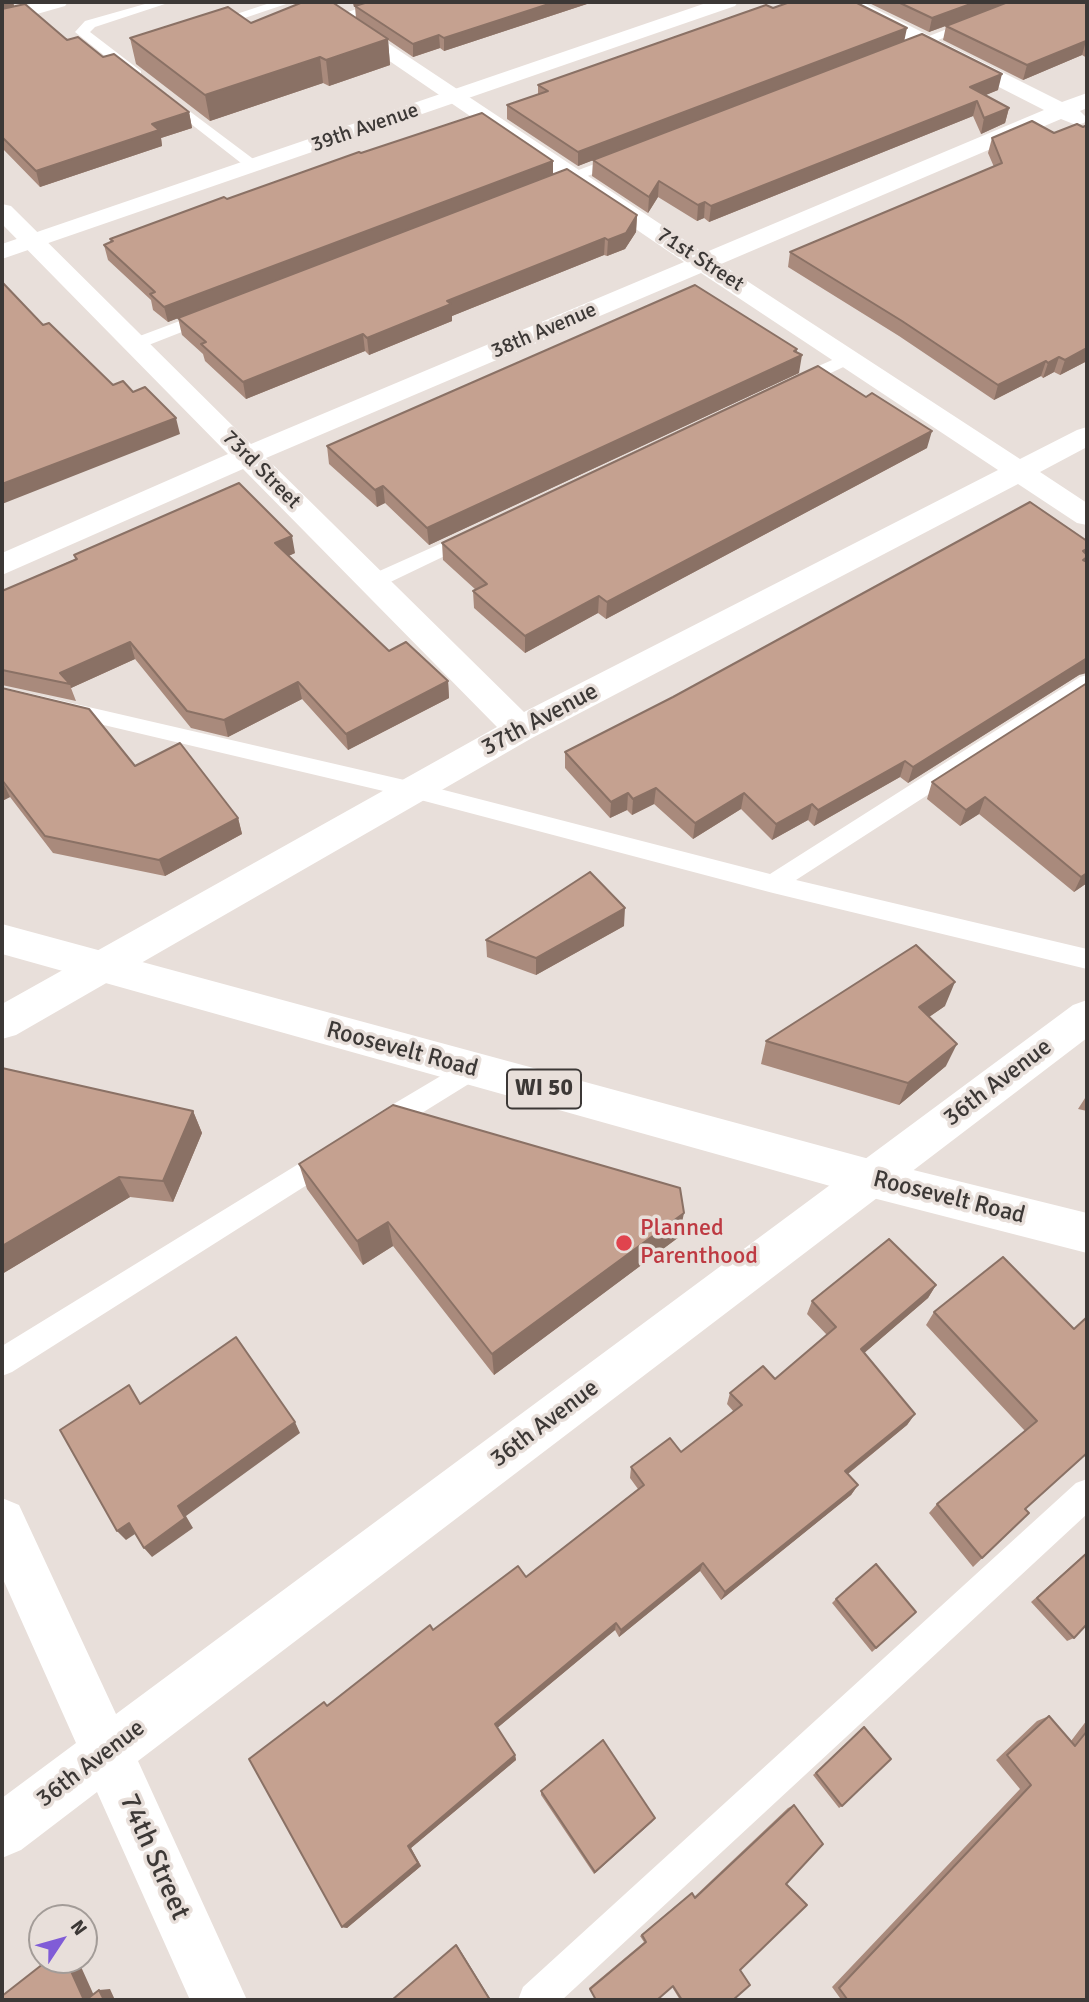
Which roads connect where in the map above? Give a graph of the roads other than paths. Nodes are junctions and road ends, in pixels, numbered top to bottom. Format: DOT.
graph roads {
  1 [pos="58,2"];
  2 [pos="164,2"];
  3 [pos="286,2"];
  4 [pos="313,2"];
  5 [pos="388,2"];
  6 [pos="728,2"];
  7 [pos="847,2"];
  8 [pos="1027,2"];
  9 [pos="2,18"];
  10 [pos="338,18"];
  11 [pos="193,31"];
  12 [pos="925,41"];
  13 [pos="886,56"];
  14 [pos="455,97"];
  15 [pos="1087,100"];
  16 [pos="1062,111"];
  17 [pos="1087,124"];
  18 [pos="638,152"];
  19 [pos="255,167"];
  20 [pos="572,177"];
  21 [pos="534,192"];
  22 [pos="2,211"];
  23 [pos="33,242"];
  24 [pos="2,253"];
  25 [pos="706,263"];
  26 [pos="225,309"];
  27 [pos="135,344"];
  28 [pos="848,358"];
  29 [pos="773,393"];
  30 [pos="1087,436"];
  31 [pos="247,456"];
  32 [pos="1021,472"];
  33 [pos="1087,516"];
  34 [pos="486,529"];
  35 [pos="2,565"];
  36 [pos="373,582"];
  37 [pos="1087,682"];
  38 [pos="2,694"];
  39 [pos="520,729"];
  40 [pos="413,790"];
  41 [pos="773,884"];
  42 [pos="2,939"];
  43 [pos="1087,959"];
  44 [pos="101,968"];
  45 [pos="1087,1016"];
  46 [pos="2,1023"];
  47 [pos="471,1069"];
  48 [pos="873,1179"];
  49 [pos="1087,1233"];
  50 [pos="2,1362"];
  51 [pos="1087,1494"];
  52 [pos="2,1522"];
  53 [pos="107,1752"];
  54 [pos="2,1831"];
  55 [pos="219,2000"];
  56 [pos="536,2000"];
  1 -- 9 [label="street"];
  2 -- 19 [label="lane"];
  3 -- 11 [label="lane"];
  4 -- 10 [label="street, 71st Street"];
  5 -- 10 [label="lane"];
  6 -- 14 [label="street, 39th Avenue"];
  7 -- 12 [label="street"];
  8 -- 12 [label="lane"];
  10 -- 14 [label="street, 71st Street"];
  12 -- 13 [label="lane"];
  12 -- 16 [label="street"];
  14 -- 19 [label="street, 39th Avenue"];
  14 -- 20 [label="street, 71st Street"];
  15 -- 16 [label="street, 38th Avenue"];
  16 -- 17 [label="street"];
  16 -- 25 [label="street, 38th Avenue"];
  18 -- 20 [label="lane"];
  19 -- 23 [label="street, 39th Avenue"];
  20 -- 21 [label="lane"];
  20 -- 25 [label="street, 71st Street"];
  22 -- 23 [label="street, 73rd Street"];
  23 -- 24 [label="street, 39th Avenue"];
  23 -- 27 [label="street, 73rd Street"];
  25 -- 28 [label="street, 71st Street"];
  25 -- 31 [label="street, 38th Avenue"];
  26 -- 27 [label="lane"];
  27 -- 31 [label="street, 73rd Street"];
  28 -- 29 [label="lane"];
  28 -- 32 [label="street, 71st Street"];
  30 -- 32 [label="street, 37th Avenue"];
  31 -- 35 [label="street, 38th Avenue"];
  31 -- 36 [label="street, 73rd Street"];
  32 -- 33 [label="street, 71st Street"];
  32 -- 39 [label="street, 37th Avenue"];
  34 -- 36 [label="lane"];
  36 -- 39 [label="street, 73rd Street"];
  37 -- 41 [label="lane"];
  38 -- 40 [label="lane"];
  39 -- 40 [label="street, 37th Avenue"];
  40 -- 41 [label="lane"];
  40 -- 44 [label="street, 37th Avenue"];
  41 -- 43 [label="lane"];
  42 -- 44 [label="street, Roosevelt Road / WI 50"];
  44 -- 46 [label="street, 37th Avenue"];
  44 -- 47 [label="street, Roosevelt Road / WI 50"];
  45 -- 48 [label="street, 36th Avenue"];
  47 -- 48 [label="street, Roosevelt Road / WI 50"];
  47 -- 50 [label="lane"];
  48 -- 49 [label="street, Roosevelt Road / WI 50"];
  48 -- 53 [label="street, 36th Avenue"];
  51 -- 56 [label="lane"];
  52 -- 53 [label="street, 74th Street"];
  53 -- 54 [label="street, 36th Avenue"];
  53 -- 55 [label="street, 74th Street"];
}
